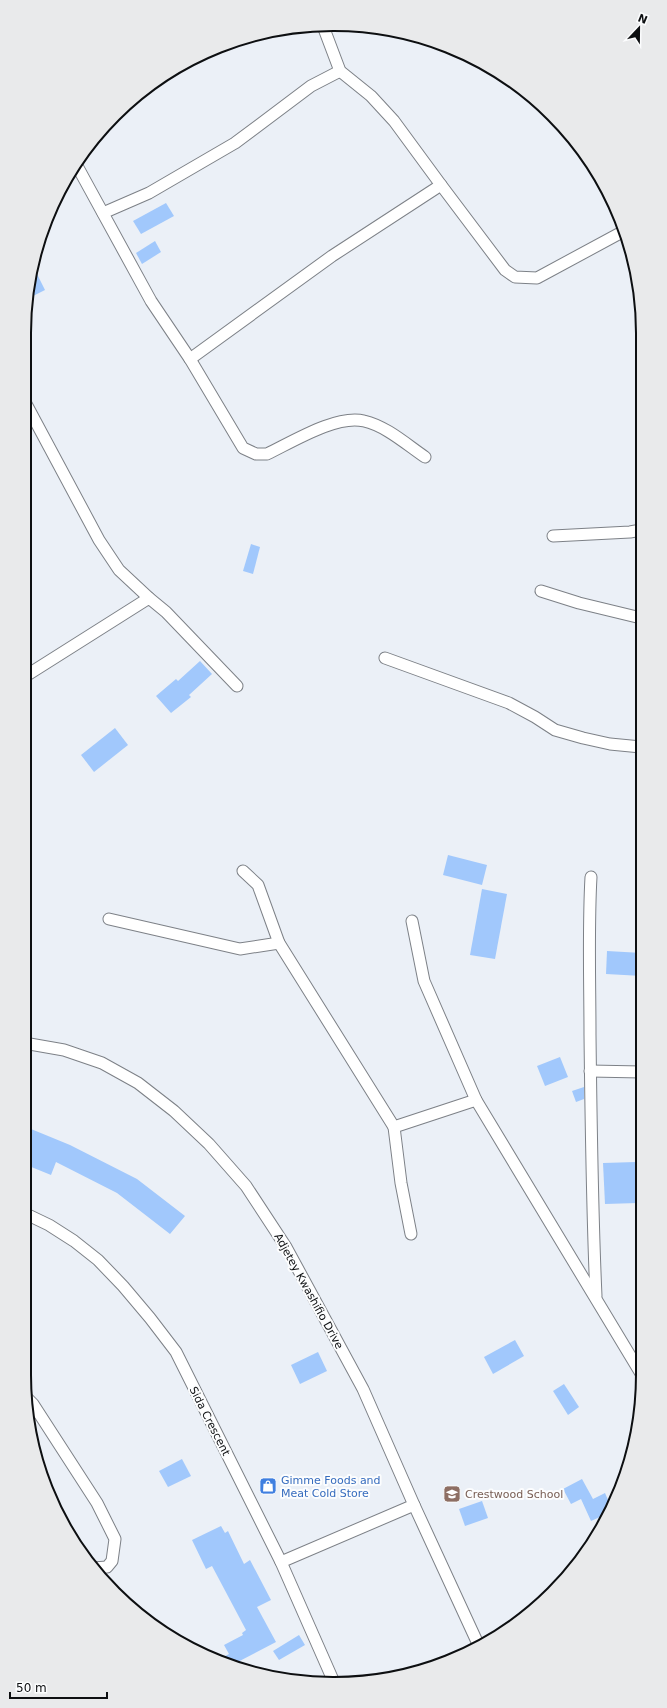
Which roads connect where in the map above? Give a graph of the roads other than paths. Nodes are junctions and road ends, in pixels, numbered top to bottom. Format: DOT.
graph roads {
  1 [pos="325,31"];
  2 [pos="340,70"];
  3 [pos="79,170"];
  4 [pos="440,185"];
  5 [pos="103,212"];
  6 [pos="619,234"];
  7 [pos="190,359"];
  8 [pos="31,413"];
  9 [pos="425,457"];
  10 [pos="636,531"];
  11 [pos="553,536"];
  12 [pos="541,591"];
  13 [pos="149,598"];
  14 [pos="636,617"];
  15 [pos="385,658"];
  16 [pos="31,673"];
  17 [pos="237,686"];
  18 [pos="636,747"];
  19 [pos="243,871"];
  20 [pos="591,877"];
  21 [pos="109,919"];
  22 [pos="412,921"];
  23 [pos="279,943"];
  24 [pos="31,1044"];
  25 [pos="590,1071"];
  26 [pos="636,1072"];
  27 [pos="476,1100"];
  28 [pos="394,1127"];
  29 [pos="31,1216"];
  30 [pos="411,1234"];
  31 [pos="596,1299"];
  32 [pos="636,1365"];
  33 [pos="33,1403"];
  34 [pos="414,1505"];
  35 [pos="281,1562"];
  36 [pos="101,1567"];
  37 [pos="477,1641"];
  38 [pos="332,1677"];
  1 -- 2 [label="street"];
  2 -- 4 [label="street"];
  2 -- 5 [label="street"];
  3 -- 5 [label="street"];
  4 -- 6 [label="street"];
  4 -- 7 [label="street"];
  5 -- 7 [label="street"];
  7 -- 9 [label="street"];
  8 -- 13 [label="street"];
  10 -- 11 [label="street"];
  12 -- 14 [label="street"];
  13 -- 16 [label="street"];
  13 -- 17 [label="street"];
  15 -- 18 [label="street"];
  19 -- 23 [label="street"];
  20 -- 25 [label="street"];
  21 -- 23 [label="street"];
  22 -- 27 [label="street"];
  23 -- 28 [label="street"];
  24 -- 34 [label="street, Adjetey Kwashifio Drive"];
  25 -- 26 [label="street"];
  25 -- 31 [label="street"];
  27 -- 28 [label="street"];
  27 -- 31 [label="street"];
  28 -- 30 [label="street"];
  29 -- 35 [label="street, Sida Crescent"];
  31 -- 32 [label="street"];
  33 -- 36 [label="street"];
  34 -- 35 [label="street"];
  34 -- 37 [label="street, Adjetey Kwashifio Drive"];
  35 -- 38 [label="street, Sida Crescent"];
}
